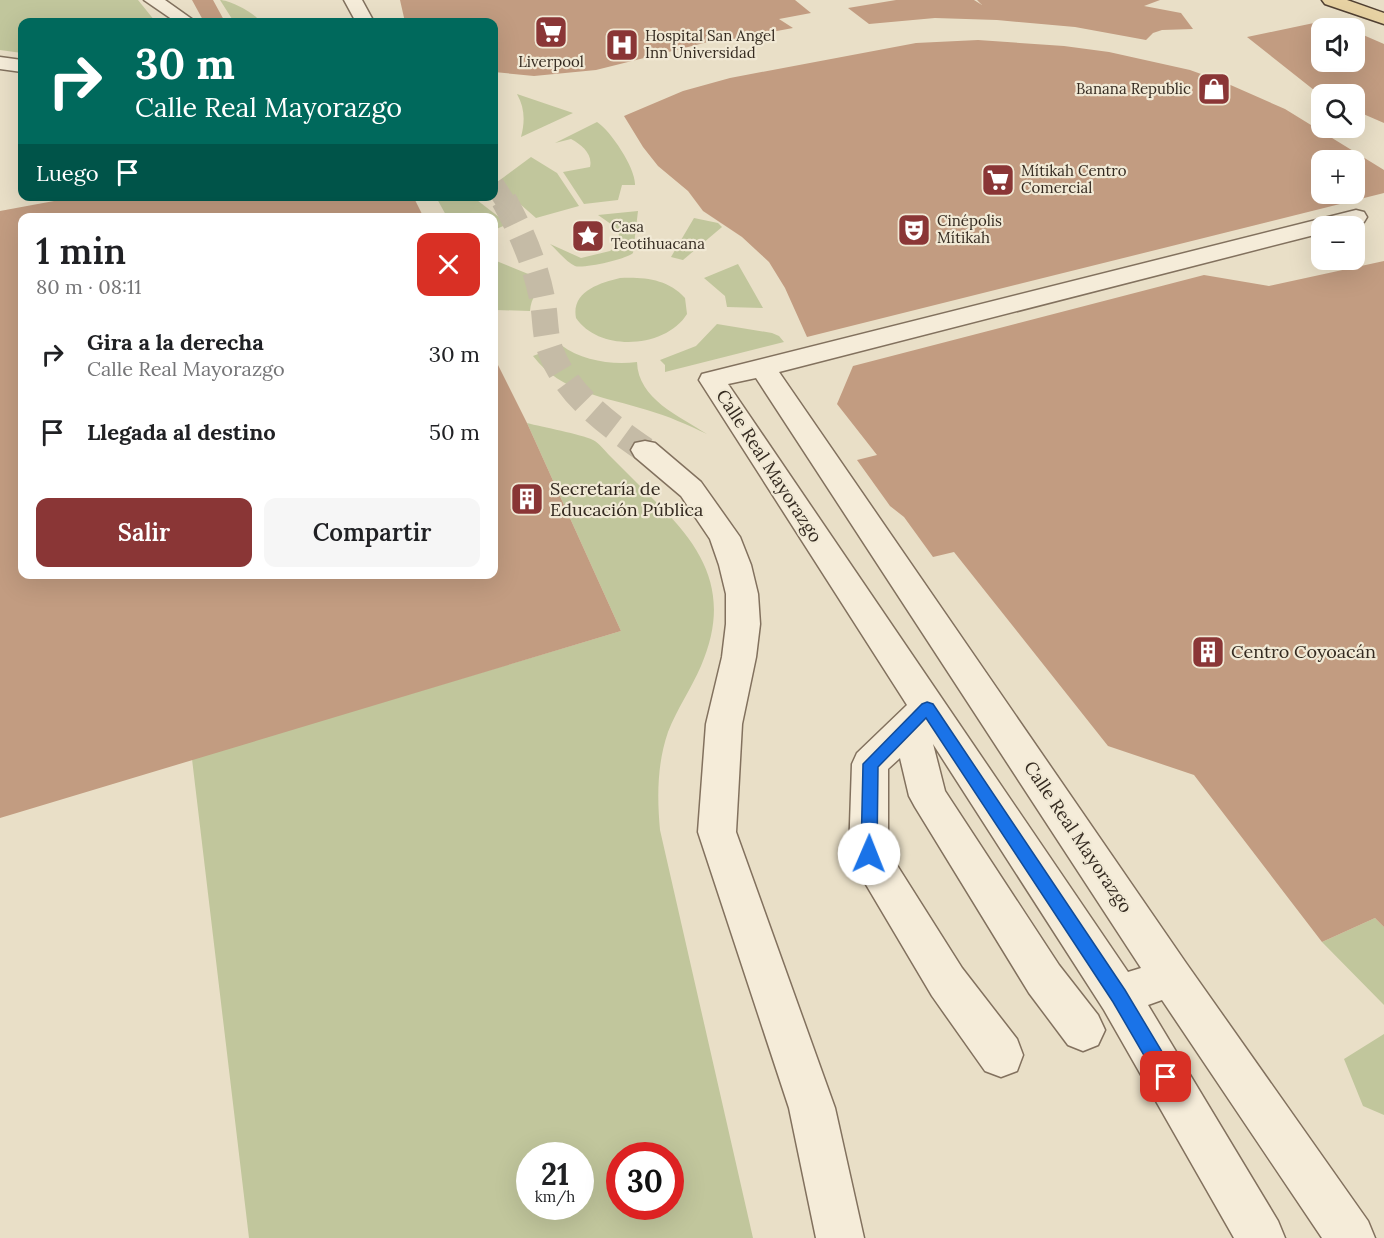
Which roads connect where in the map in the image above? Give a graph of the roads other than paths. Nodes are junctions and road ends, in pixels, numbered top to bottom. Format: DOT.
graph roads {
  1 [pos="153,0"];
  2 [pos="353,0"];
  3 [pos="1331,0"];
  4 [pos="181,18"];
  5 [pos="363,18"];
  6 [pos="1384,19"];
  7 [pos="0,63"];
  8 [pos="18,65"];
  9 [pos="1311,228"];
  10 [pos="763,368"];
  11 [pos="645,450"];
  12 [pos="919,717"];
  13 [pos="1171,977"];
  14 [pos="1119,996"];
  15 [pos="1083,1029"];
  16 [pos="1001,1055"];
  17 [pos="840,1238"];
  18 [pos="1261,1238"];
  19 [pos="1351,1238"];
  1 -- 4 [label="street"];
  2 -- 5 [label="street"];
  3 -- 6 [label="main road"];
  7 -- 8 [label="street"];
  9 -- 10 [label="street"];
  10 -- 12 [label="street, Calle Real Mayorazgo"];
  10 -- 13 [label="street, Calle Real Mayorazgo"];
  11 -- 17 [label="street"];
  12 -- 14 [label="street, Calle Real Mayorazgo"];
  12 -- 15 [label="street"];
  12 -- 16 [label="street"];
  13 -- 14 [label="street"];
  13 -- 19 [label="street, Calle Real Mayorazgo"];
  14 -- 18 [label="street, Calle Real Mayorazgo"];
}
